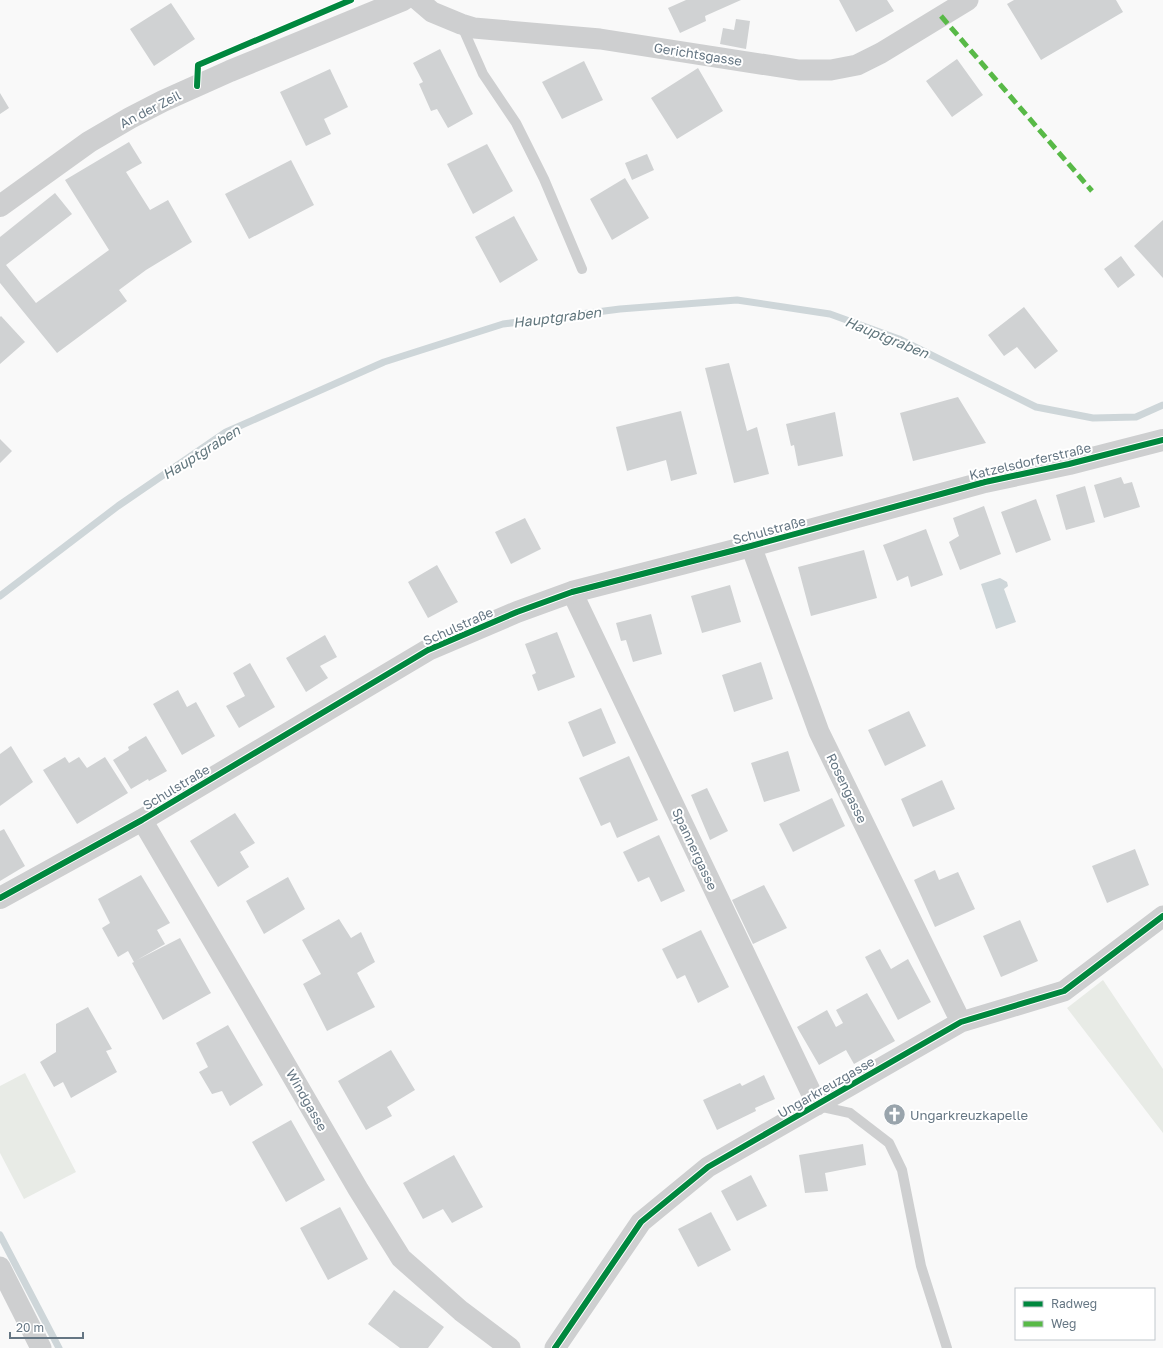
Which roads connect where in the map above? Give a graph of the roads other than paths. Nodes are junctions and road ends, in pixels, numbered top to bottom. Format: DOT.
graph roads {
  1 [pos="403,0"];
  2 [pos="418,0"];
  3 [pos="968,0"];
  4 [pos="461,24"];
  5 [pos="0,206"];
  6 [pos="582,269"];
  7 [pos="1163,440"];
  8 [pos="903,505"];
  9 [pos="751,546"];
  10 [pos="572,592"];
  11 [pos="142,820"];
  12 [pos="0,898"];
  13 [pos="1163,916"];
  14 [pos="961,1022"];
  15 [pos="817,1105"];
  16 [pos="0,1267"];
  17 [pos="41,1348"];
  18 [pos="510,1348"];
  19 [pos="555,1348"];
  20 [pos="947,1348"];
  1 -- 5 [label="street, An der Zeil"];
  2 -- 4 [label="street, Gerichtsgasse"];
  3 -- 4 [label="street, Gerichtsgasse"];
  4 -- 6 [label="lane"];
  7 -- 8 [label="street, Katzelsdorferstraße"];
  8 -- 9 [label="street, Schulstraße"];
  9 -- 10 [label="street, Schulstraße"];
  9 -- 14 [label="street, Rosengasse"];
  10 -- 11 [label="street, Schulstraße"];
  10 -- 15 [label="street, Spannergasse"];
  11 -- 12 [label="street, Schulstraße"];
  11 -- 18 [label="street, Windgasse"];
  13 -- 14 [label="street, Ungarkreuzgasse"];
  14 -- 15 [label="street, Ungarkreuzgasse"];
  15 -- 19 [label="street, Ungarkreuzgasse"];
  15 -- 20 [label="lane"];
  16 -- 17 [label="street"];
}
